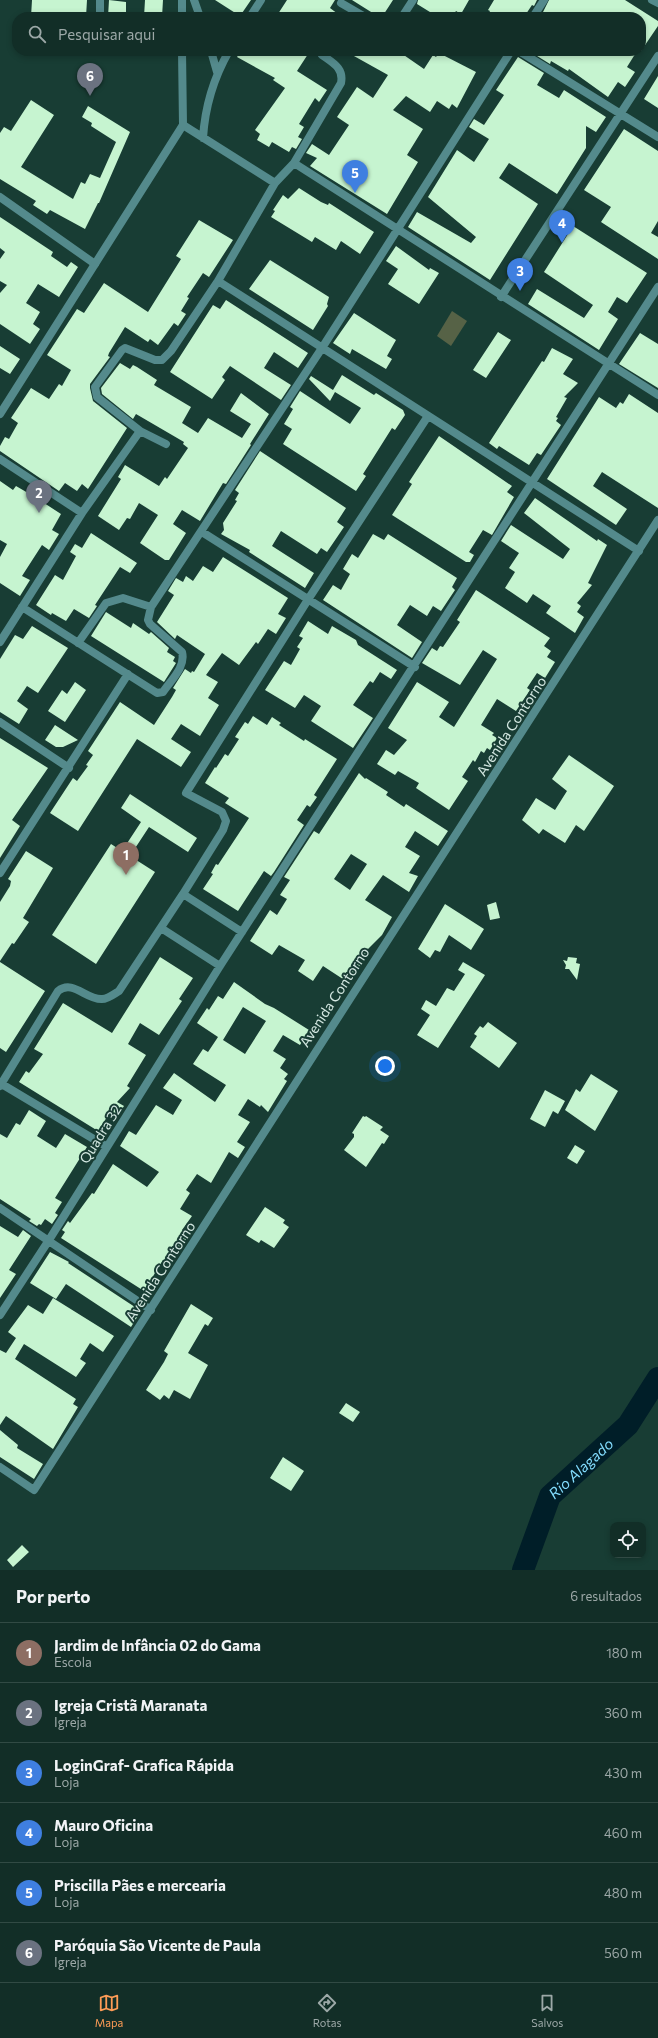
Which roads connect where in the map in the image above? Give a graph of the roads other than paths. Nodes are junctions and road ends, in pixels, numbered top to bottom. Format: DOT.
graph roads {
  1 [pos="100,0"];
  2 [pos="182,0"];
  3 [pos="194,0"];
  4 [pos="261,0"];
  5 [pos="412,0"];
  6 [pos="544,0"];
  7 [pos="652,0"];
  8 [pos="341,3"];
  9 [pos="658,3"];
  10 [pos="100,12"];
  11 [pos="182,12"];
  12 [pos="198,12"];
  13 [pos="253,12"];
  14 [pos="356,12"];
  15 [pos="405,12"];
  16 [pos="536,12"];
  17 [pos="182,56"];
  18 [pos="213,56"];
  19 [pos="226,56"];
  20 [pos="323,56"];
  21 [pos="508,56"];
  22 [pos="527,56"];
  23 [pos="658,56"];
  24 [pos="217,72"];
  25 [pos="622,114"];
  26 [pos="183,125"];
  27 [pos="658,137"];
  28 [pos="203,138"];
  29 [pos="294,163"];
  30 [pos="275,183"];
  31 [pos="0,196"];
  32 [pos="398,228"];
  33 [pos="95,264"];
  34 [pos="218,281"];
  35 [pos="658,287"];
  36 [pos="501,297"];
  37 [pos="322,348"];
  38 [pos="609,364"];
  39 [pos="658,395"];
  40 [pos="0,414"];
  41 [pos="428,416"];
  42 [pos="140,431"];
  43 [pos="166,444"];
  44 [pos="0,459"];
  45 [pos="533,483"];
  46 [pos="82,513"];
  47 [pos="658,520"];
  48 [pos="202,532"];
  49 [pos="639,551"];
  50 [pos="309,598"];
  51 [pos="22,607"];
  52 [pos="151,607"];
  53 [pos="0,642"];
  54 [pos="78,643"];
  55 [pos="415,667"];
  56 [pos="128,674"];
  57 [pos="0,722"];
  58 [pos="69,768"];
  59 [pos="0,874"];
  60 [pos="183,894"];
  61 [pos="161,928"];
  62 [pos="242,932"];
  63 [pos="220,966"];
  64 [pos="0,1084"];
  65 [pos="107,1147"];
  66 [pos="0,1208"];
  67 [pos="49,1240"];
  68 [pos="151,1310"];
  69 [pos="0,1315"];
  70 [pos="0,1467"];
  1 -- 10 [label="street"];
  2 -- 11 [label="street"];
  3 -- 12 [label="street"];
  4 -- 13 [label="street"];
  5 -- 15 [label="street"];
  6 -- 16 [label="street"];
  7 -- 9 [label="street"];
  8 -- 14 [label="street"];
  17 -- 26 [label="street"];
  18 -- 24 [label="street"];
  19 -- 24 [label="street"];
  20 -- 29 [label="street"];
  21 -- 32 [label="street"];
  22 -- 25 [label="street"];
  23 -- 25 [label="street"];
  24 -- 28 [label="street"];
  25 -- 27 [label="street"];
  25 -- 36 [label="street"];
  26 -- 28 [label="street"];
  26 -- 33 [label="street"];
  28 -- 30 [label="street"];
  29 -- 30 [label="street"];
  29 -- 32 [label="street"];
  30 -- 34 [label="street"];
  31 -- 33 [label="street"];
  32 -- 36 [label="street"];
  32 -- 37 [label="street"];
  33 -- 40 [label="street"];
  34 -- 37 [label="street"];
  34 -- 42 [label="street"];
  35 -- 38 [label="street, Quadra 32"];
  36 -- 38 [label="street"];
  37 -- 41 [label="street"];
  37 -- 48 [label="street"];
  38 -- 39 [label="street"];
  38 -- 45 [label="street, Quadra 32"];
  41 -- 45 [label="street"];
  41 -- 50 [label="street"];
  42 -- 43 [label="street"];
  42 -- 46 [label="street"];
  44 -- 46 [label="street"];
  45 -- 49 [label="street"];
  45 -- 55 [label="street, Quadra 32"];
  46 -- 51 [label="street"];
  47 -- 49 [label="street, Avenida Contorno"];
  48 -- 50 [label="street"];
  48 -- 52 [label="street"];
  49 -- 68 [label="street, Avenida Contorno"];
  50 -- 55 [label="street"];
  50 -- 60 [label="street"];
  51 -- 53 [label="street"];
  51 -- 54 [label="street"];
  52 -- 54 [label="street"];
  52 -- 56 [label="street"];
  54 -- 56 [label="street"];
  55 -- 62 [label="street, Quadra 32"];
  56 -- 58 [label="street"];
  57 -- 58 [label="street"];
  58 -- 59 [label="street"];
  60 -- 61 [label="street"];
  60 -- 62 [label="street"];
  61 -- 63 [label="street"];
  61 -- 64 [label="street"];
  62 -- 63 [label="street, Quadra 32"];
  63 -- 65 [label="street, Quadra 32"];
  64 -- 65 [label="street"];
  65 -- 67 [label="street, Quadra 32"];
  66 -- 67 [label="street"];
  67 -- 68 [label="street"];
  67 -- 69 [label="street, Quadra 32"];
  68 -- 70 [label="street, Avenida Contorno"];
}
